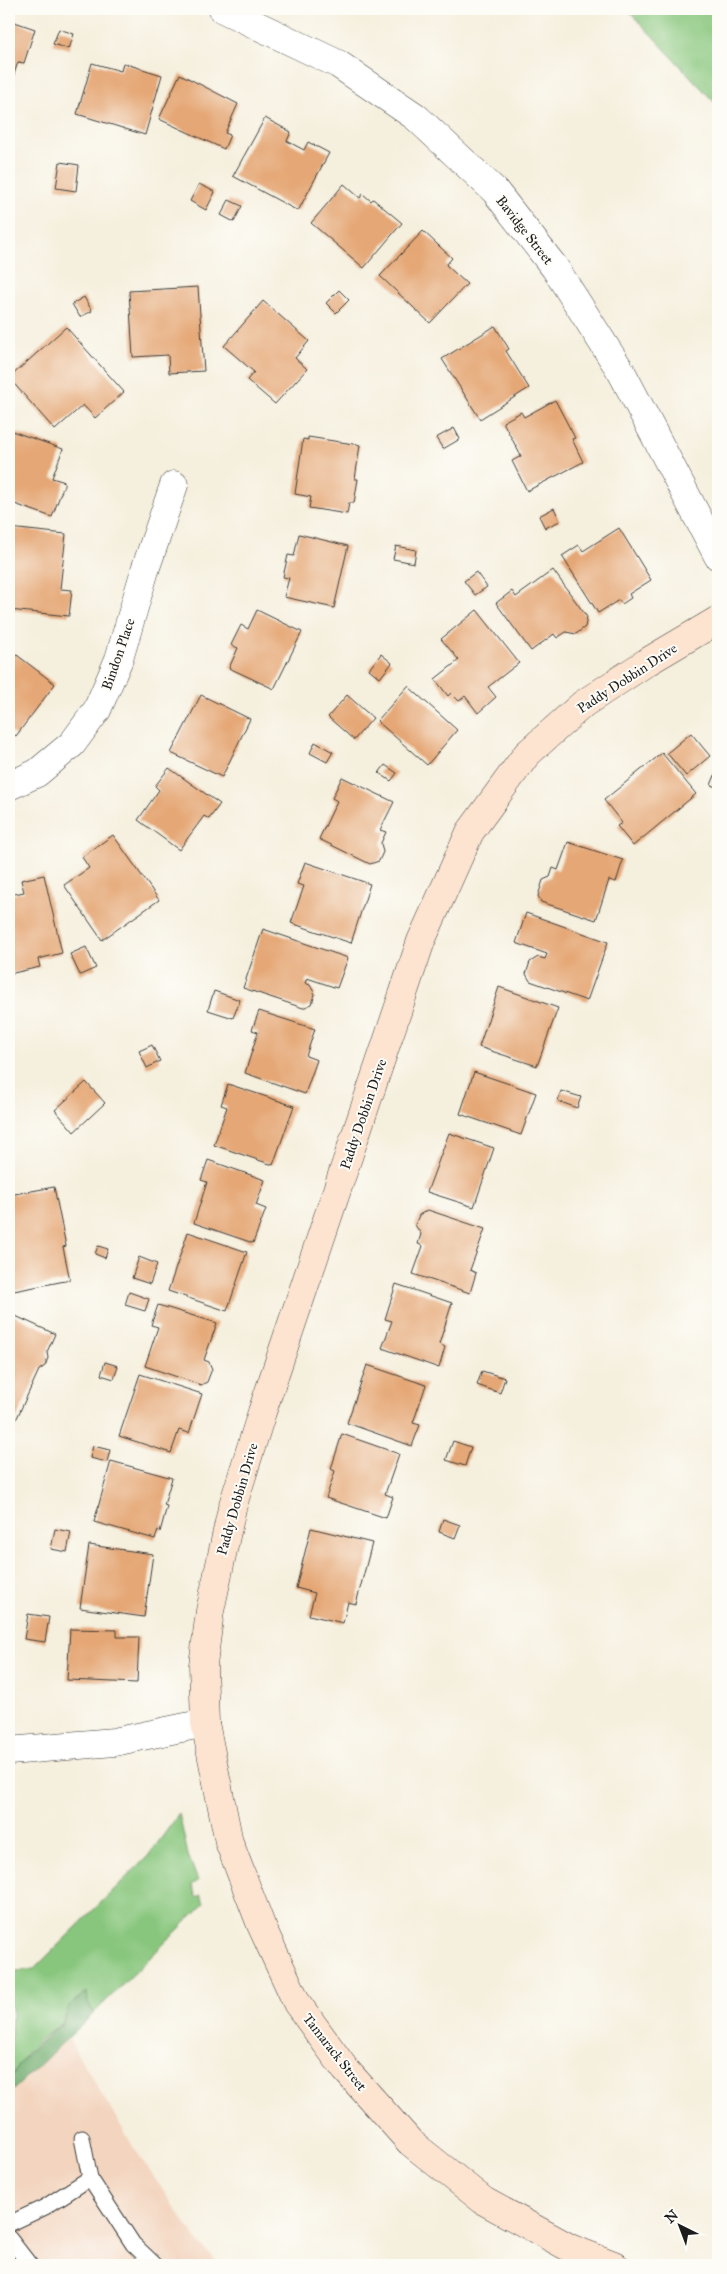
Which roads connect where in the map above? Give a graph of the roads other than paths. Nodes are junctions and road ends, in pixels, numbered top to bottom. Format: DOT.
graph roads {
  1 [pos="223,9"];
  2 [pos="174,484"];
  3 [pos="718,556"];
  4 [pos="718,620"];
  5 [pos="9,786"];
  6 [pos="205,1723"];
  7 [pos="9,1751"];
  8 [pos="82,2138"];
  9 [pos="90,2178"];
  10 [pos="9,2224"];
  11 [pos="9,2238"];
  12 [pos="30,2265"];
  13 [pos="155,2265"];
  14 [pos="614,2265"];
  1 -- 3 [label="street, Bavidge Street"];
  2 -- 5 [label="street, Bindon Place"];
  4 -- 6 [label="street, Paddy Dobbin Drive"];
  6 -- 7 [label="street"];
  6 -- 14 [label="street, Tamarack Street"];
  8 -- 9 [label="lane"];
  9 -- 10 [label="lane"];
  9 -- 13 [label="lane"];
  11 -- 12 [label="lane"];
}
